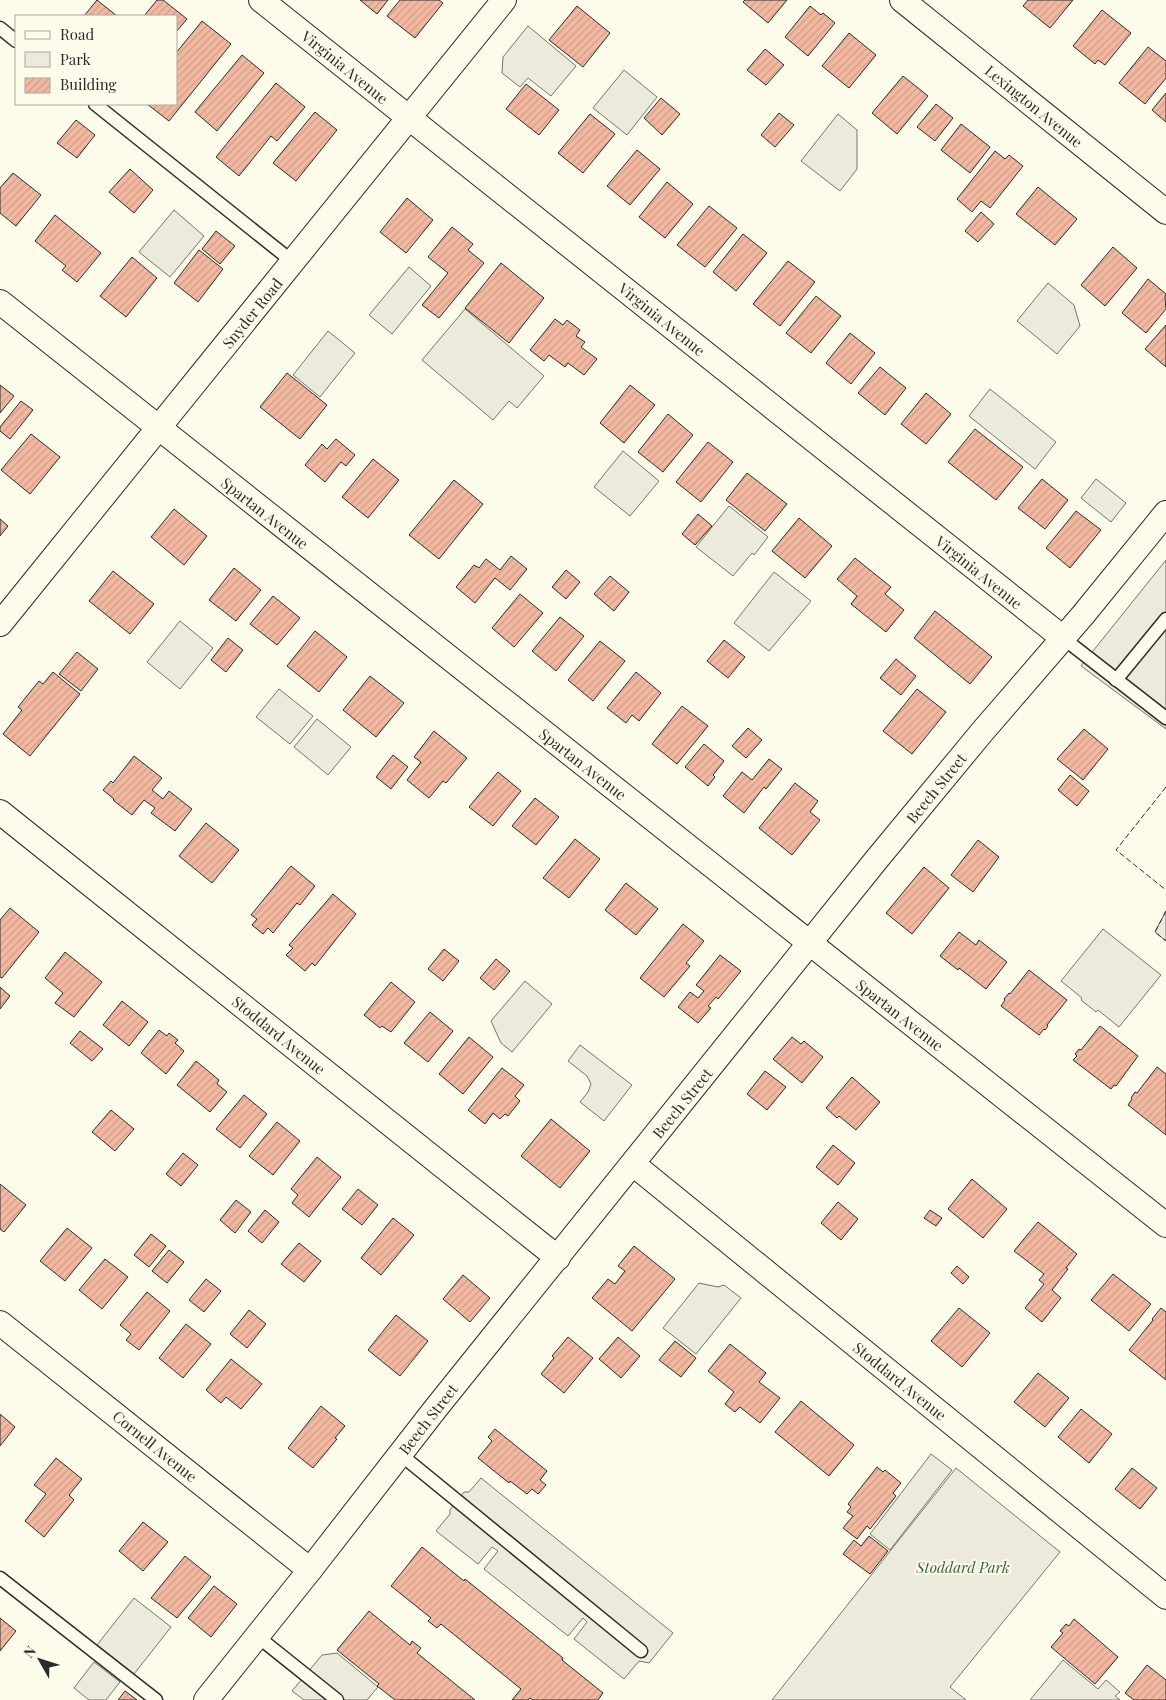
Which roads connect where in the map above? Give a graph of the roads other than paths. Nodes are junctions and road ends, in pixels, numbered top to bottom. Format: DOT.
graph roads {
  1 [pos="261,0"];
  2 [pos="504,0"];
  3 [pos="902,0"];
  4 [pos="0,28"];
  5 [pos="15,40"];
  6 [pos="96,105"];
  7 [pos="408,117"];
  8 [pos="1166,212"];
  9 [pos="293,262"];
  10 [pos="0,302"];
  11 [pos="159,429"];
  12 [pos="1166,512"];
  13 [pos="1166,619"];
  14 [pos="0,624"];
  15 [pos="1063,638"];
  16 [pos="1116,680"];
  17 [pos="1166,718"];
  18 [pos="0,812"];
  19 [pos="810,944"];
  20 [pos="633,1164"];
  21 [pos="1166,1225"];
  22 [pos="558,1258"];
  23 [pos="0,1323"];
  24 [pos="400,1454"];
  25 [pos="310,1570"];
  26 [pos="0,1578"];
  27 [pos="1166,1597"];
  28 [pos="257,1636"];
  29 [pos="641,1651"];
  30 [pos="156,1700"];
  31 [pos="206,1700"];
  32 [pos="337,1700"];
  1 -- 7 [label="street, Virginia Avenue"];
  2 -- 7 [label="street, Snyder Road"];
  3 -- 8 [label="street, Lexington Avenue"];
  4 -- 5 [label="lane"];
  6 -- 9 [label="lane"];
  7 -- 9 [label="street, Snyder Road"];
  7 -- 15 [label="street, Virginia Avenue"];
  9 -- 11 [label="street, Snyder Road"];
  10 -- 11 [label="street, Spartan Avenue"];
  11 -- 14 [label="street, Snyder Road"];
  11 -- 19 [label="street, Spartan Avenue"];
  12 -- 15 [label="street, Beech Street"];
  13 -- 16 [label="lane"];
  15 -- 16 [label="lane"];
  15 -- 19 [label="street, Beech Street"];
  16 -- 17 [label="lane"];
  18 -- 22 [label="street, Stoddard Avenue"];
  19 -- 20 [label="street, Beech Street"];
  19 -- 21 [label="street, Spartan Avenue"];
  20 -- 22 [label="street, Beech Street"];
  20 -- 27 [label="street, Stoddard Avenue"];
  22 -- 24 [label="street, Beech Street"];
  23 -- 25 [label="street, Cornell Avenue"];
  24 -- 25 [label="street, Beech Street"];
  24 -- 29 [label="lane"];
  25 -- 28 [label="street, Beech Street"];
  26 -- 30 [label="lane"];
  28 -- 31 [label="street, Beech Street"];
  28 -- 32 [label="lane"];
}
